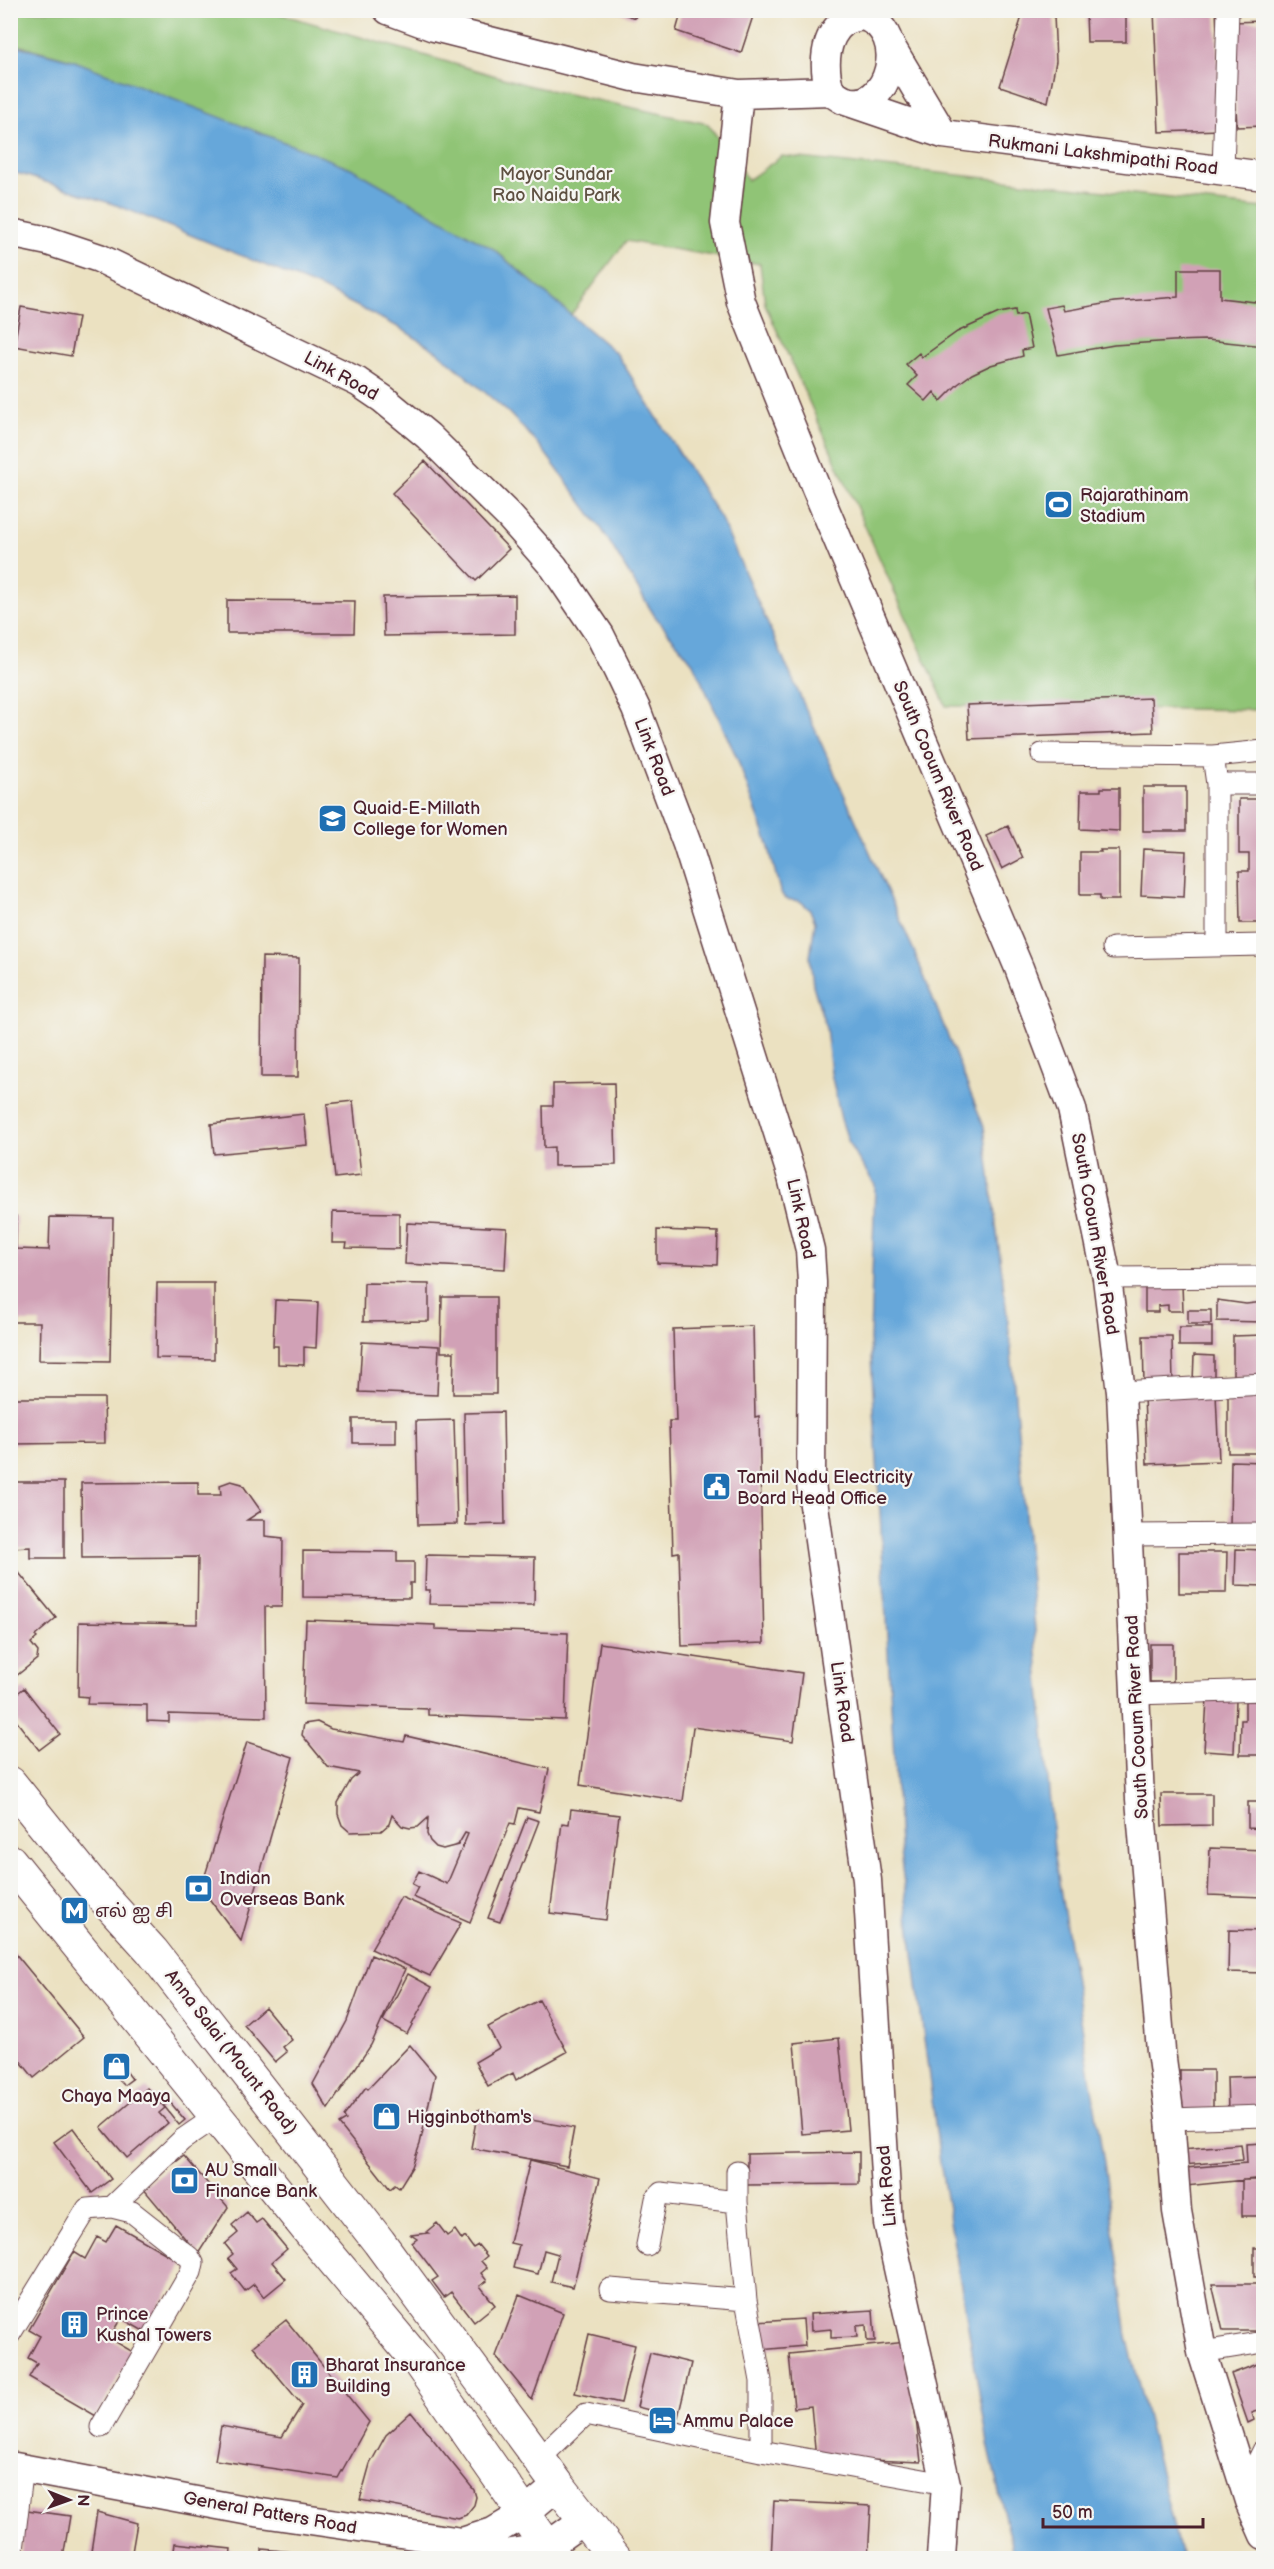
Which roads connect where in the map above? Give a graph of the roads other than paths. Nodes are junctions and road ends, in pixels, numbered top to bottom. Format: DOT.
graph roads {
  1 [pos="388,10"];
  2 [pos="1228,10"];
  3 [pos="849,15"];
  4 [pos="886,28"];
  5 [pos="739,94"];
  6 [pos="838,96"];
  7 [pos="943,134"];
  8 [pos="1223,171"];
  9 [pos="1263,176"];
  10 [pos="10,233"];
  11 [pos="1263,751"];
  12 [pos="1042,754"];
  13 [pos="1213,756"];
  14 [pos="1217,784"];
  15 [pos="1263,784"];
  16 [pos="1263,945"];
  17 [pos="1217,946"];
  18 [pos="1113,948"];
  19 [pos="1263,1277"];
  20 [pos="1107,1278"];
  21 [pos="1263,1384"];
  22 [pos="1121,1392"];
  23 [pos="1263,1534"];
  24 [pos="1129,1535"];
  25 [pos="1263,1690"];
  26 [pos="1136,1694"];
  27 [pos="10,1783"];
  28 [pos="10,1861"];
  29 [pos="93,1886"];
  30 [pos="57,1918"];
  31 [pos="216,2116"];
  32 [pos="1263,2116"];
  33 [pos="1170,2119"];
  34 [pos="737,2172"];
  35 [pos="737,2202"];
  36 [pos="112,2207"];
  37 [pos="647,2245"];
  38 [pos="610,2289"];
  39 [pos="746,2300"];
  40 [pos="10,2334"];
  41 [pos="1263,2342"];
  42 [pos="1202,2352"];
  43 [pos="101,2427"];
  44 [pos="1263,2450"];
  45 [pos="761,2451"];
  46 [pos="540,2458"];
  47 [pos="14,2477"];
  48 [pos="946,2484"];
  49 [pos="558,2485"];
  50 [pos="1249,2501"];
  51 [pos="525,2513"];
  52 [pos="584,2520"];
  53 [pos="1263,2535"];
  54 [pos="550,2553"];
  55 [pos="12,2559"];
  56 [pos="436,2559"];
  57 [pos="484,2559"];
  58 [pos="615,2559"];
  59 [pos="941,2559"];
  1 -- 5 [label="street, Rukmani Lakshmipathi Road"];
  2 -- 8 [label="street"];
  3 -- 4 [label="street"];
  3 -- 6 [label="street"];
  4 -- 6 [label="street"];
  4 -- 7 [label="street"];
  5 -- 6 [label="street, Rukmani Lakshmipathi Road"];
  5 -- 20 [label="street, South Cooum River Road"];
  6 -- 7 [label="street, Rukmani Lakshmipathi Road"];
  7 -- 8 [label="street, Rukmani Lakshmipathi Road"];
  8 -- 9 [label="street, Rukmani Lakshmipathi Road"];
  10 -- 48 [label="street, Link Road"];
  11 -- 13 [label="street"];
  12 -- 13 [label="street"];
  13 -- 14 [label="street"];
  14 -- 15 [label="street"];
  14 -- 17 [label="street"];
  16 -- 17 [label="street"];
  17 -- 18 [label="street"];
  19 -- 20 [label="street"];
  20 -- 22 [label="street, South Cooum River Road"];
  21 -- 22 [label="street"];
  22 -- 24 [label="street, South Cooum River Road"];
  23 -- 24 [label="street"];
  24 -- 26 [label="street, South Cooum River Road"];
  25 -- 26 [label="street"];
  26 -- 33 [label="street, South Cooum River Road"];
  27 -- 29 [label="main road, Anna Salai (Mount Road)"];
  28 -- 30 [label="main road"];
  29 -- 30 [label="main road"];
  29 -- 46 [label="main road, Anna Salai (Mount Road)"];
  30 -- 31 [label="main road"];
  31 -- 36 [label="street"];
  31 -- 51 [label="main road"];
  32 -- 33 [label="street"];
  33 -- 42 [label="street, South Cooum River Road"];
  34 -- 35 [label="street"];
  35 -- 37 [label="street"];
  35 -- 39 [label="street"];
  36 -- 40 [label="street"];
  36 -- 43 [label="street"];
  38 -- 39 [label="street"];
  39 -- 45 [label="street"];
  41 -- 42 [label="street"];
  42 -- 50 [label="street, South Cooum River Road"];
  44 -- 50 [label="street"];
  45 -- 46 [label="street"];
  45 -- 48 [label="street"];
  46 -- 49 [label="main road, Anna Salai (Mount Road)"];
  47 -- 51 [label="street, General Patters Road"];
  47 -- 55 [label="street"];
  47 -- 56 [label="street, General Patters Road"];
  48 -- 59 [label="street, Link Road"];
  49 -- 51 [label="street, General Patters Road"];
  49 -- 52 [label="main road, Anna Salai (Mount Road)"];
  50 -- 53 [label="street, South Cooum River Road"];
  51 -- 54 [label="main road"];
  52 -- 54 [label="street"];
  52 -- 58 [label="main road, Anna Salai (Mount Road)"];
  54 -- 57 [label="street"];
}
